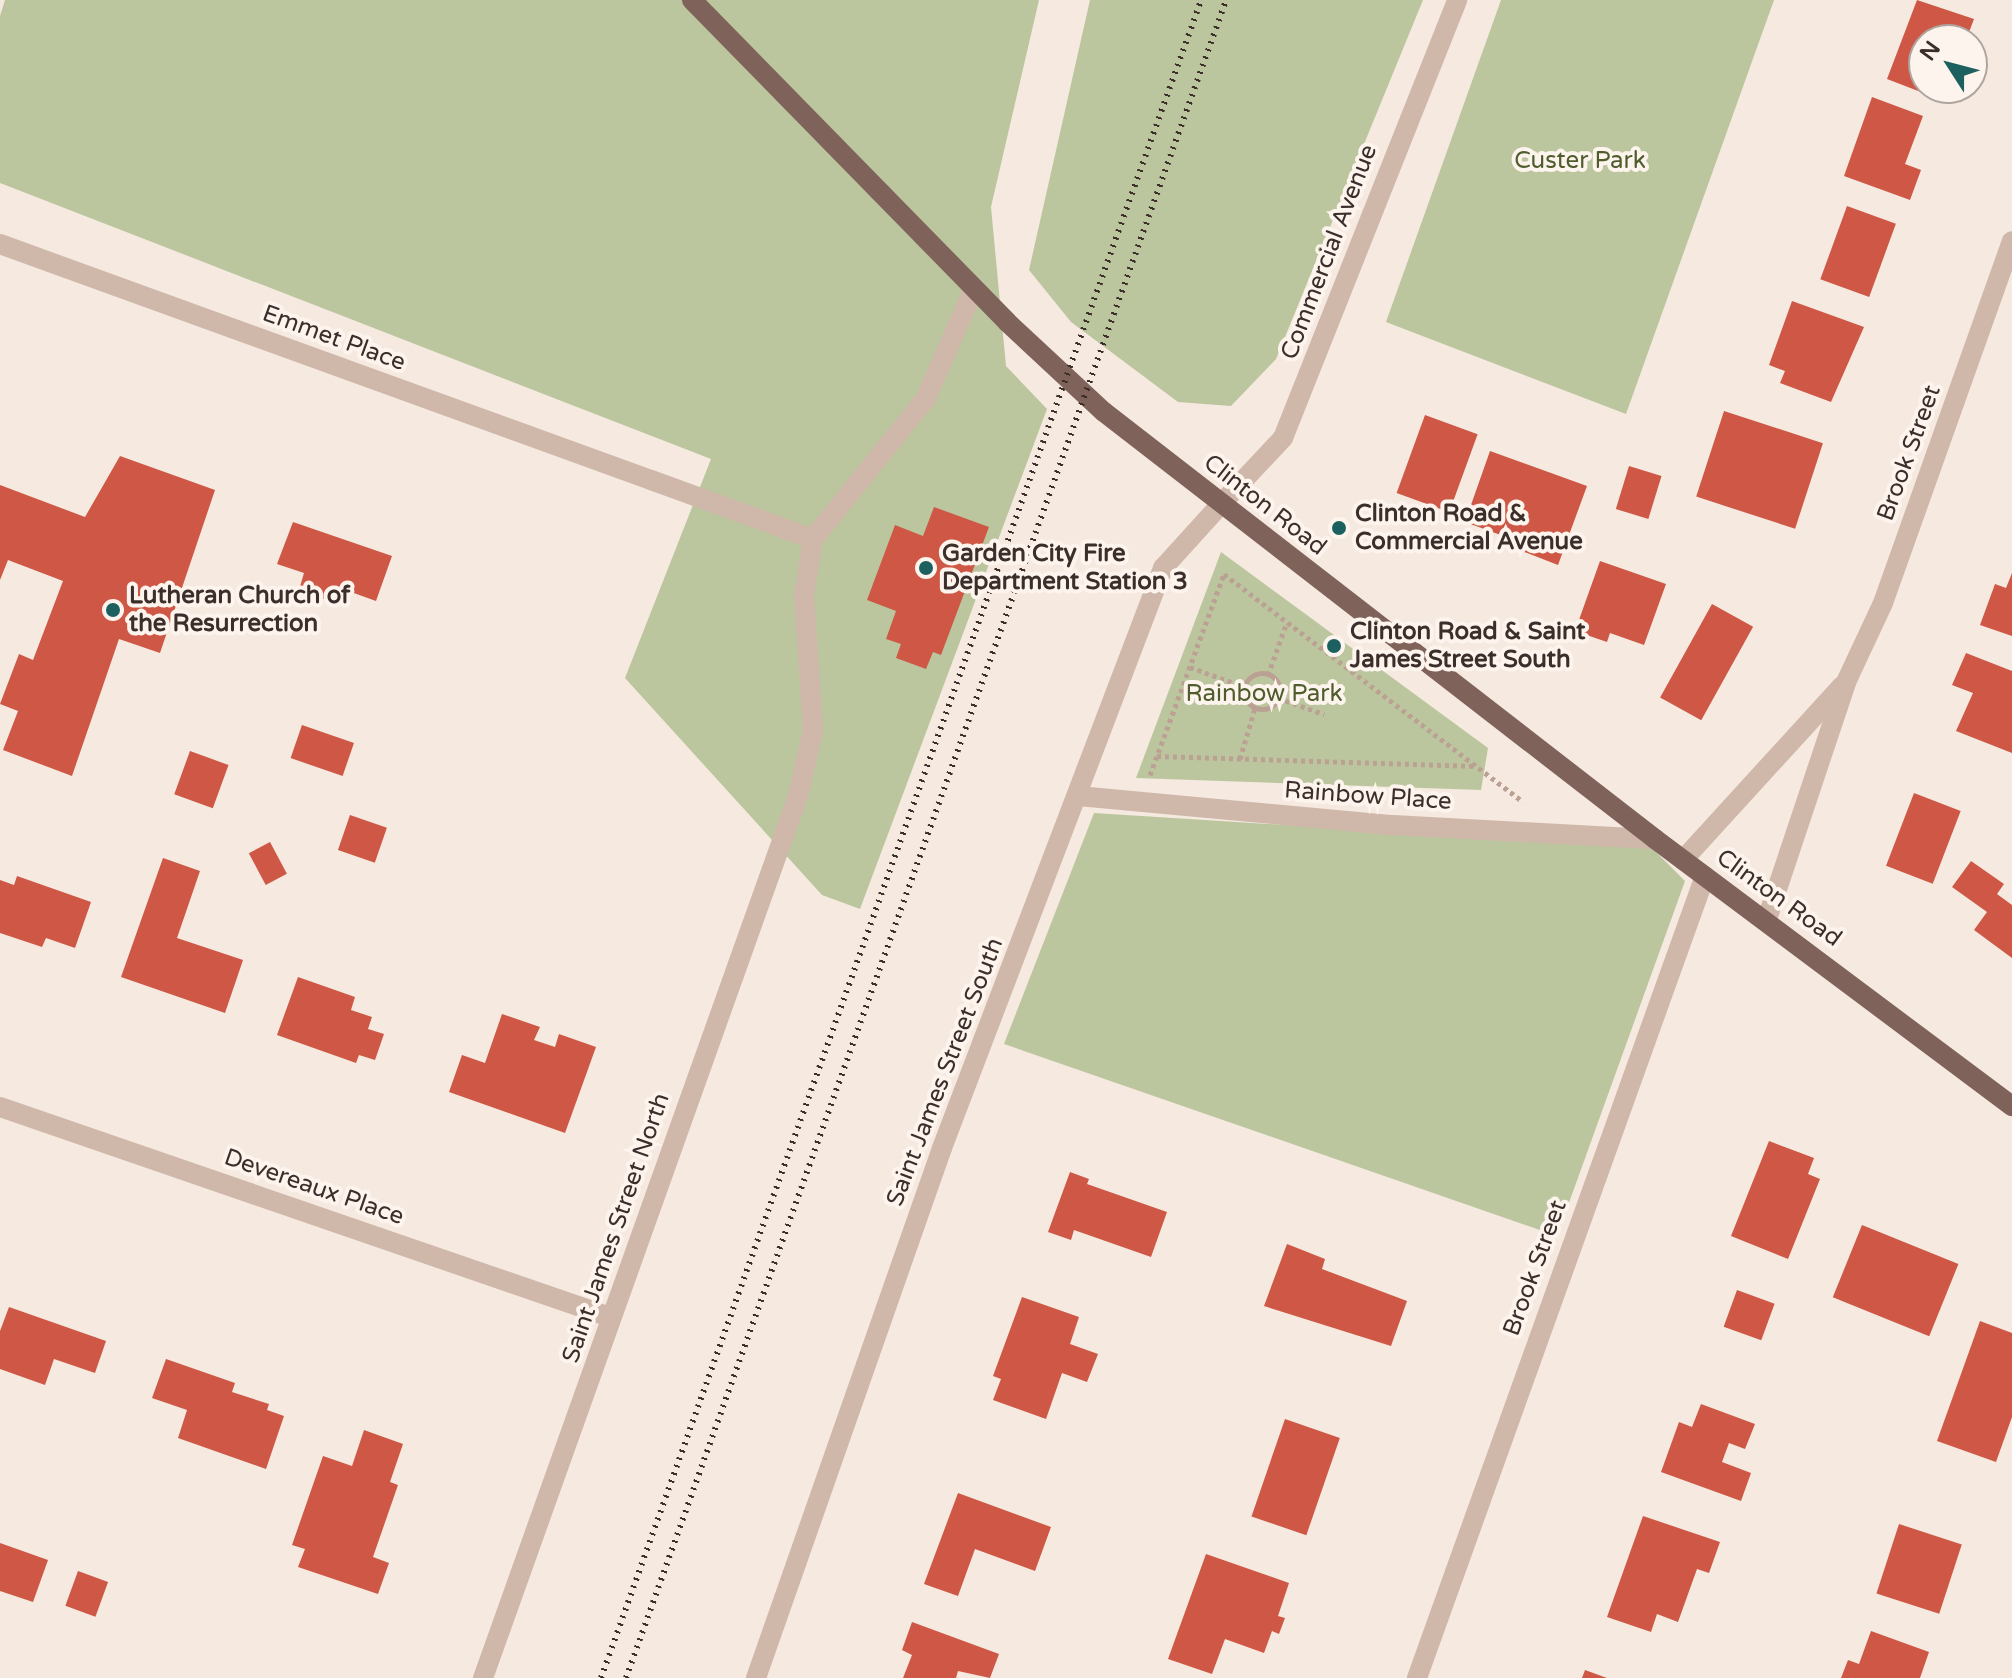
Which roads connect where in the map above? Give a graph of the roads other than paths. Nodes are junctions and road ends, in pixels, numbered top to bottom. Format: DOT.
graph roads {
  1 [pos="692,0"];
  2 [pos="1457,0"];
  3 [pos="2012,241"];
  4 [pos="0,244"];
  5 [pos="974,288"];
  6 [pos="1221,504"];
  7 [pos="813,539"];
  8 [pos="1847,680"];
  9 [pos="1078,796"];
  10 [pos="1655,839"];
  11 [pos="1683,860"];
  12 [pos="1705,876"];
  13 [pos="1767,919"];
  14 [pos="2012,1106"];
  15 [pos="0,1107"];
  16 [pos="610,1317"];
  17 [pos="483,1678"];
  18 [pos="756,1678"];
  19 [pos="1417,1678"];
  1 -- 5 [label="main road, Clinton Road"];
  2 -- 6 [label="street, Commercial Avenue"];
  3 -- 8 [label="street, Brook Street"];
  4 -- 7 [label="street, Emmet Place"];
  5 -- 6 [label="main road, Clinton Road"];
  5 -- 7 [label="street"];
  6 -- 9 [label="street, Saint James Street South"];
  6 -- 10 [label="main road, Clinton Road"];
  7 -- 16 [label="street, Saint James Street North"];
  8 -- 11 [label="street, Brook Street"];
  8 -- 13 [label="street, Brook Street"];
  9 -- 10 [label="street, Rainbow Place"];
  9 -- 18 [label="street, Saint James Street South"];
  10 -- 11 [label="main road, Clinton Road"];
  11 -- 12 [label="main road, Clinton Road"];
  12 -- 13 [label="main road, Clinton Road"];
  12 -- 19 [label="street, Brook Street"];
  13 -- 14 [label="main road, Clinton Road"];
  15 -- 16 [label="street, Devereaux Place"];
  16 -- 17 [label="street, Saint James Street North"];
}
